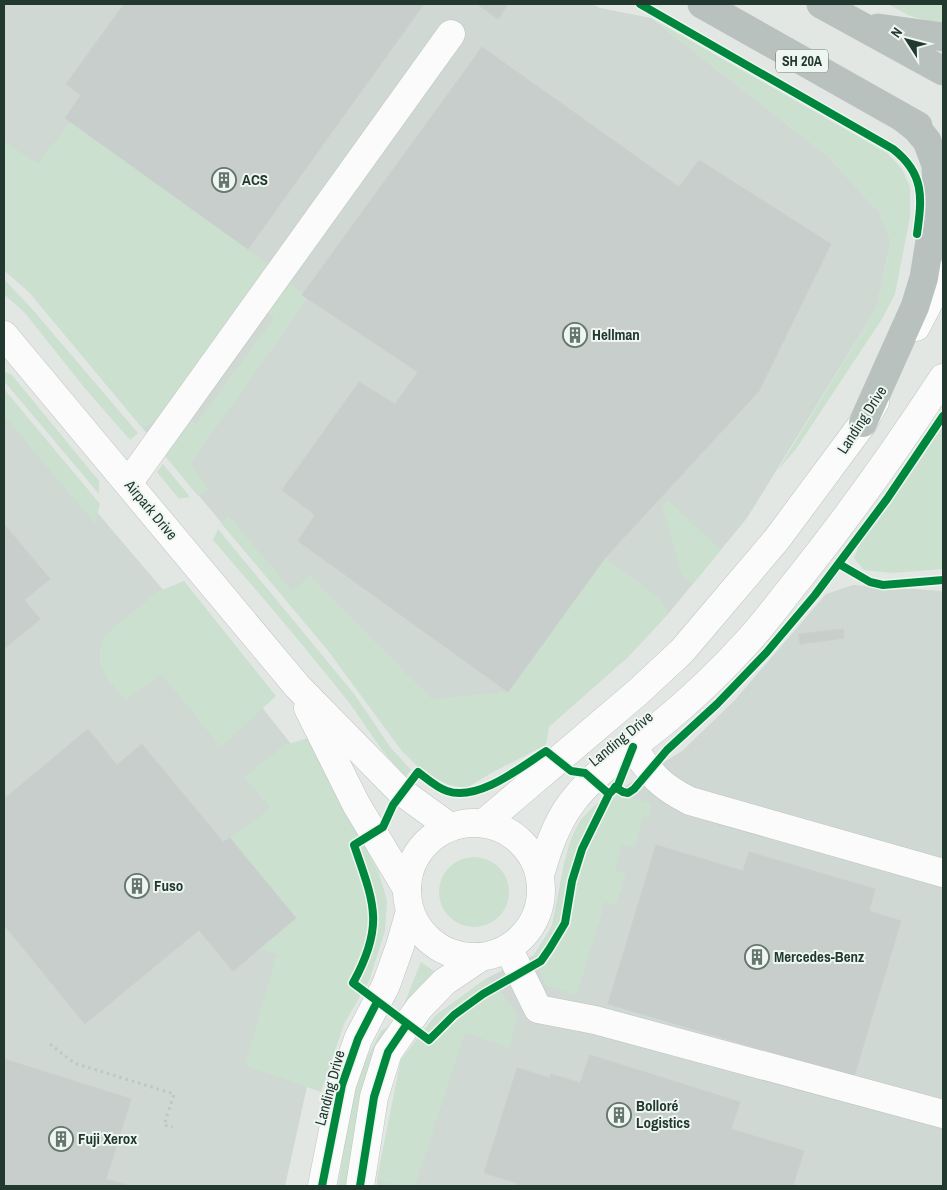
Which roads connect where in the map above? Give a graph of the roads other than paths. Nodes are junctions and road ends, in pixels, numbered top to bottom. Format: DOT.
graph roads {
  1 [pos="702,4"];
  2 [pos="821,4"];
  3 [pos="860,24"];
  4 [pos="451,34"];
  5 [pos="943,37"];
  6 [pos="943,71"];
  7 [pos="902,117"];
  8 [pos="943,140"];
  9 [pos="943,275"];
  10 [pos="4,335"];
  11 [pos="943,378"];
  12 [pos="863,423"];
  13 [pos="129,482"];
  14 [pos="297,686"];
  15 [pos="633,746"];
  16 [pos="484,823"];
  17 [pos="450,827"];
  18 [pos="943,872"];
  19 [pos="540,874"];
  20 [pos="409,900"];
  21 [pos="508,948"];
  22 [pos="481,957"];
  23 [pos="943,1114"];
  24 [pos="322,1186"];
  25 [pos="360,1186"];
  1 -- 7 [label="highway, SH 20A"];
  2 -- 3 [label="highway"];
  3 -- 5 [label="highway"];
  3 -- 6 [label="highway"];
  4 -- 13 [label="street"];
  7 -- 8 [label="highway, SH 20A"];
  7 -- 12 [label="highway"];
  9 -- 12 [label="street, Landing Drive"];
  10 -- 13 [label="street, Airpark Drive"];
  11 -- 15 [label="street, Landing Drive"];
  12 -- 16 [label="street, Landing Drive"];
  13 -- 14 [label="street, Airpark Drive"];
  14 -- 17 [label="street, Airpark Drive"];
  14 -- 20 [label="street, Airpark Drive"];
  15 -- 18 [label="street"];
  15 -- 19 [label="street, Landing Drive"];
  16 -- 17 [label="street"];
  16 -- 19 [label="street"];
  17 -- 20 [label="street"];
  19 -- 21 [label="street"];
  20 -- 22 [label="street"];
  20 -- 24 [label="street, Landing Drive"];
  21 -- 22 [label="street"];
  21 -- 23 [label="street"];
  22 -- 25 [label="street"];
}
